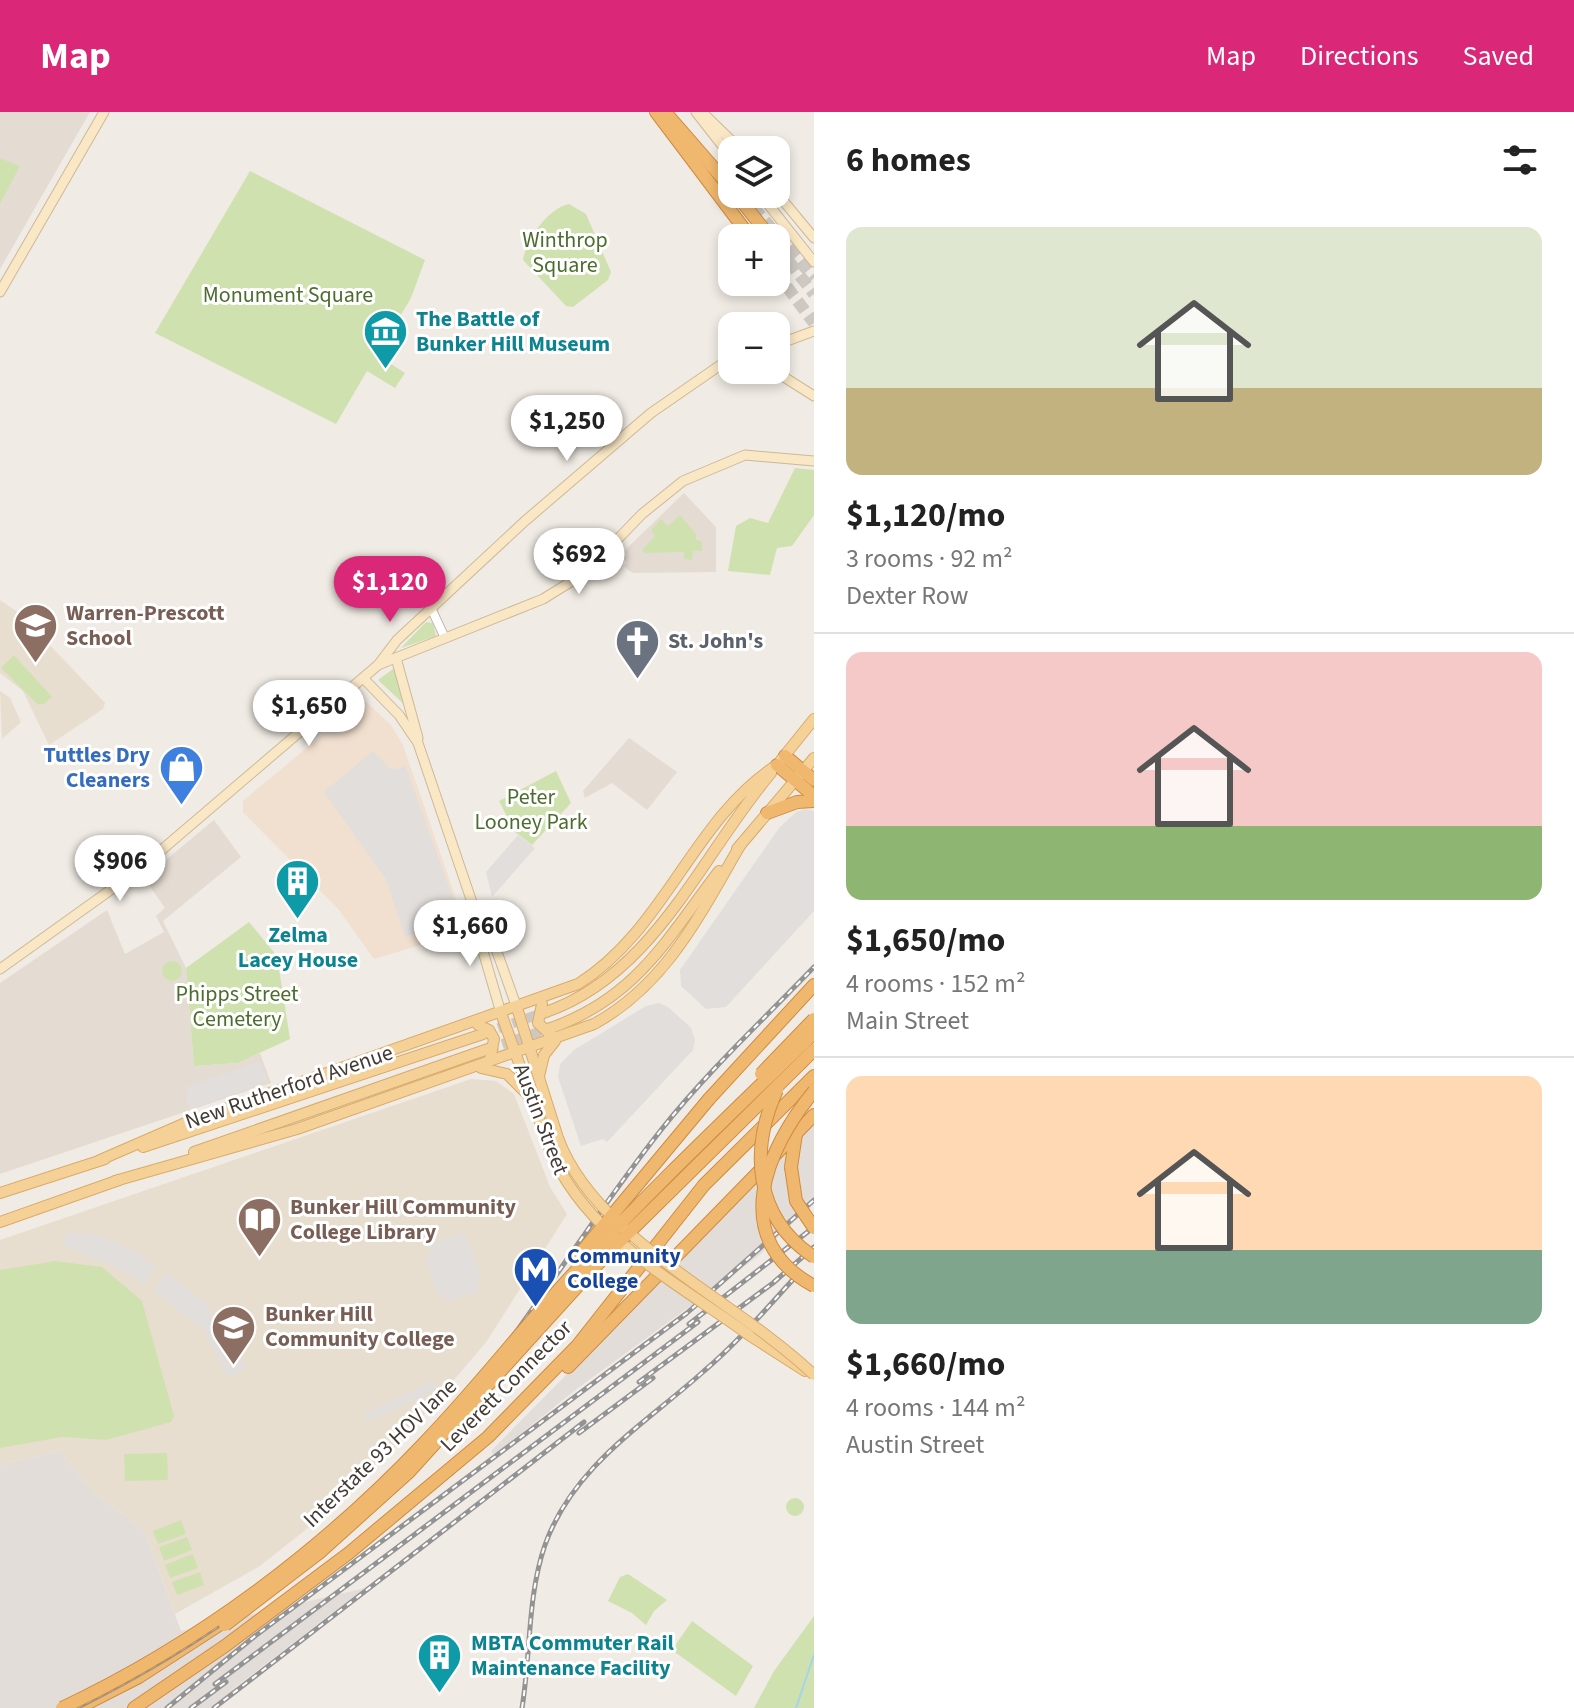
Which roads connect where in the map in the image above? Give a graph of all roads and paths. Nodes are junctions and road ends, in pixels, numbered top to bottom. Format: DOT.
graph roads {
  1 [pos="104,112"];
  2 [pos="699,112"];
  3 [pos="659,113"];
  4 [pos="726,136"];
  5 [pos="718,138"];
  6 [pos="718,175"];
  7 [pos="747,208"];
  8 [pos="771,208"];
  9 [pos="789,208"];
  10 [pos="741,224"];
  11 [pos="760,224"];
  12 [pos="814,238"];
  13 [pos="814,262"];
  14 [pos="0,292"];
  15 [pos="814,331"];
  16 [pos="790,340"];
  17 [pos="718,367"];
  18 [pos="790,381"];
  19 [pos="814,396"];
  20 [pos="814,461"];
  21 [pos="431,608"];
  22 [pos="445,638"];
  23 [pos="396,658"];
  24 [pos="378,665"];
  25 [pos="364,679"];
  26 [pos="814,719"];
  27 [pos="419,745"];
  28 [pos="814,758"];
  29 [pos="781,760"];
  30 [pos="799,775"];
  31 [pos="814,780"];
  32 [pos="814,799"];
  33 [pos="767,813"];
  34 [pos="741,844"];
  35 [pos="477,917"];
  36 [pos="0,969"];
  37 [pos="814,985"];
  38 [pos="553,996"];
  39 [pos="517,1008"];
  40 [pos="501,1013"];
  41 [pos="543,1013"];
  42 [pos="814,1019"];
  43 [pos="470,1024"];
  44 [pos="548,1029"];
  45 [pos="814,1032"];
  46 [pos="483,1034"];
  47 [pos="560,1038"];
  48 [pos="529,1048"];
  49 [pos="488,1049"];
  50 [pos="814,1050"];
  51 [pos="515,1053"];
  52 [pos="485,1064"];
  53 [pos="471,1069"];
  54 [pos="814,1076"];
  55 [pos="539,1082"];
  56 [pos="814,1089"];
  57 [pos="534,1106"];
  58 [pos="814,1114"];
  59 [pos="100,1160"];
  60 [pos="791,1167"];
  61 [pos="115,1181"];
  62 [pos="0,1193"];
  63 [pos="0,1222"];
  64 [pos="814,1228"];
  65 [pos="814,1257"];
  66 [pos="814,1286"];
  67 [pos="750,1330"];
  68 [pos="814,1376"];
  69 [pos="540,1391"];
  70 [pos="384,1492"];
  71 [pos="62,1708"];
  72 [pos="78,1708"];
  73 [pos="84,1708"];
  74 [pos="134,1708"];
  75 [pos="147,1708"];
  1 -- 14 [label="main road"];
  2 -- 4 [label="main road"];
  2 -- 5 [label="main road"];
  3 -- 6 [label="highway"];
  3 -- 10 [label="highway"];
  7 -- 11 [label="highway"];
  8 -- 13 [label="main road"];
  9 -- 12 [label="main road"];
  15 -- 16 [label="main road"];
  17 -- 21 [label="main road"];
  18 -- 19 [label="main road"];
  20 -- 22 [label="main road"];
  21 -- 22 [label="street"];
  21 -- 24 [label="main road"];
  22 -- 23 [label="main road"];
  23 -- 24 [label="main road"];
  23 -- 27 [label="main road"];
  24 -- 25 [label="main road"];
  25 -- 27 [label="main road, Austin Street"];
  25 -- 36 [label="main road"];
  26 -- 29 [label="main road, New Rutherford Avenue"];
  27 -- 35 [label="main road, Austin Street"];
  28 -- 30 [label="main road, New Rutherford Avenue"];
  29 -- 30 [label="highway"];
  29 -- 38 [label="main road, New Rutherford Avenue"];
  29 -- 41 [label="main road, New Rutherford Avenue"];
  30 -- 31 [label="highway"];
  30 -- 32 [label="highway"];
  30 -- 33 [label="main road, New Rutherford Avenue"];
  32 -- 33 [label="highway"];
  33 -- 34 [label="main road, New Rutherford Avenue"];
  34 -- 44 [label="main road, New Rutherford Avenue"];
  34 -- 47 [label="main road, New Rutherford Avenue"];
  35 -- 39 [label="main road, Austin Street"];
  35 -- 40 [label="main road, Austin Street"];
  37 -- 70 [label="highway, bridge"];
  38 -- 39 [label="main road, New Rutherford Avenue"];
  38 -- 47 [label="main road"];
  39 -- 40 [label="main road, New Rutherford Avenue"];
  39 -- 48 [label="main road, Austin Street"];
  40 -- 43 [label="main road, New Rutherford Avenue"];
  40 -- 51 [label="main road, Austin Street"];
  42 -- 70 [label="highway, bridge"];
  43 -- 52 [label="main road"];
  43 -- 59 [label="main road, New Rutherford Avenue"];
  45 -- 65 [label="highway, bridge"];
  45 -- 71 [label="highway, Interstate 93 HOV lane, bridge"];
  46 -- 59 [label="main road, New Rutherford Avenue"];
  47 -- 48 [label="main road, New Rutherford Avenue"];
  47 -- 55 [label="main road"];
  48 -- 51 [label="main road, New Rutherford Avenue"];
  48 -- 55 [label="main road, Austin Street"];
  49 -- 61 [label="main road, New Rutherford Avenue"];
  50 -- 73 [label="highway, bridge"];
  51 -- 52 [label="main road, New Rutherford Avenue"];
  51 -- 57 [label="main road, Austin Street"];
  52 -- 53 [label="main road, New Rutherford Avenue"];
  53 -- 57 [label="main road"];
  53 -- 61 [label="main road, New Rutherford Avenue"];
  54 -- 69 [label="highway, Leverett Connector, bridge"];
  55 -- 67 [label="main road, Austin Street, bridge"];
  56 -- 60 [label="highway, bridge"];
  56 -- 66 [label="highway, bridge"];
  57 -- 67 [label="main road, Austin Street, bridge"];
  58 -- 60 [label="highway"];
  58 -- 69 [label="highway, Leverett Connector"];
  59 -- 62 [label="main road"];
  60 -- 64 [label="highway, bridge"];
  61 -- 63 [label="main road"];
  67 -- 68 [label="main road, bridge"];
  69 -- 74 [label="highway, Leverett Connector"];
  69 -- 75 [label="highway, Leverett Connector"];
  70 -- 72 [label="highway, bridge"];
}
